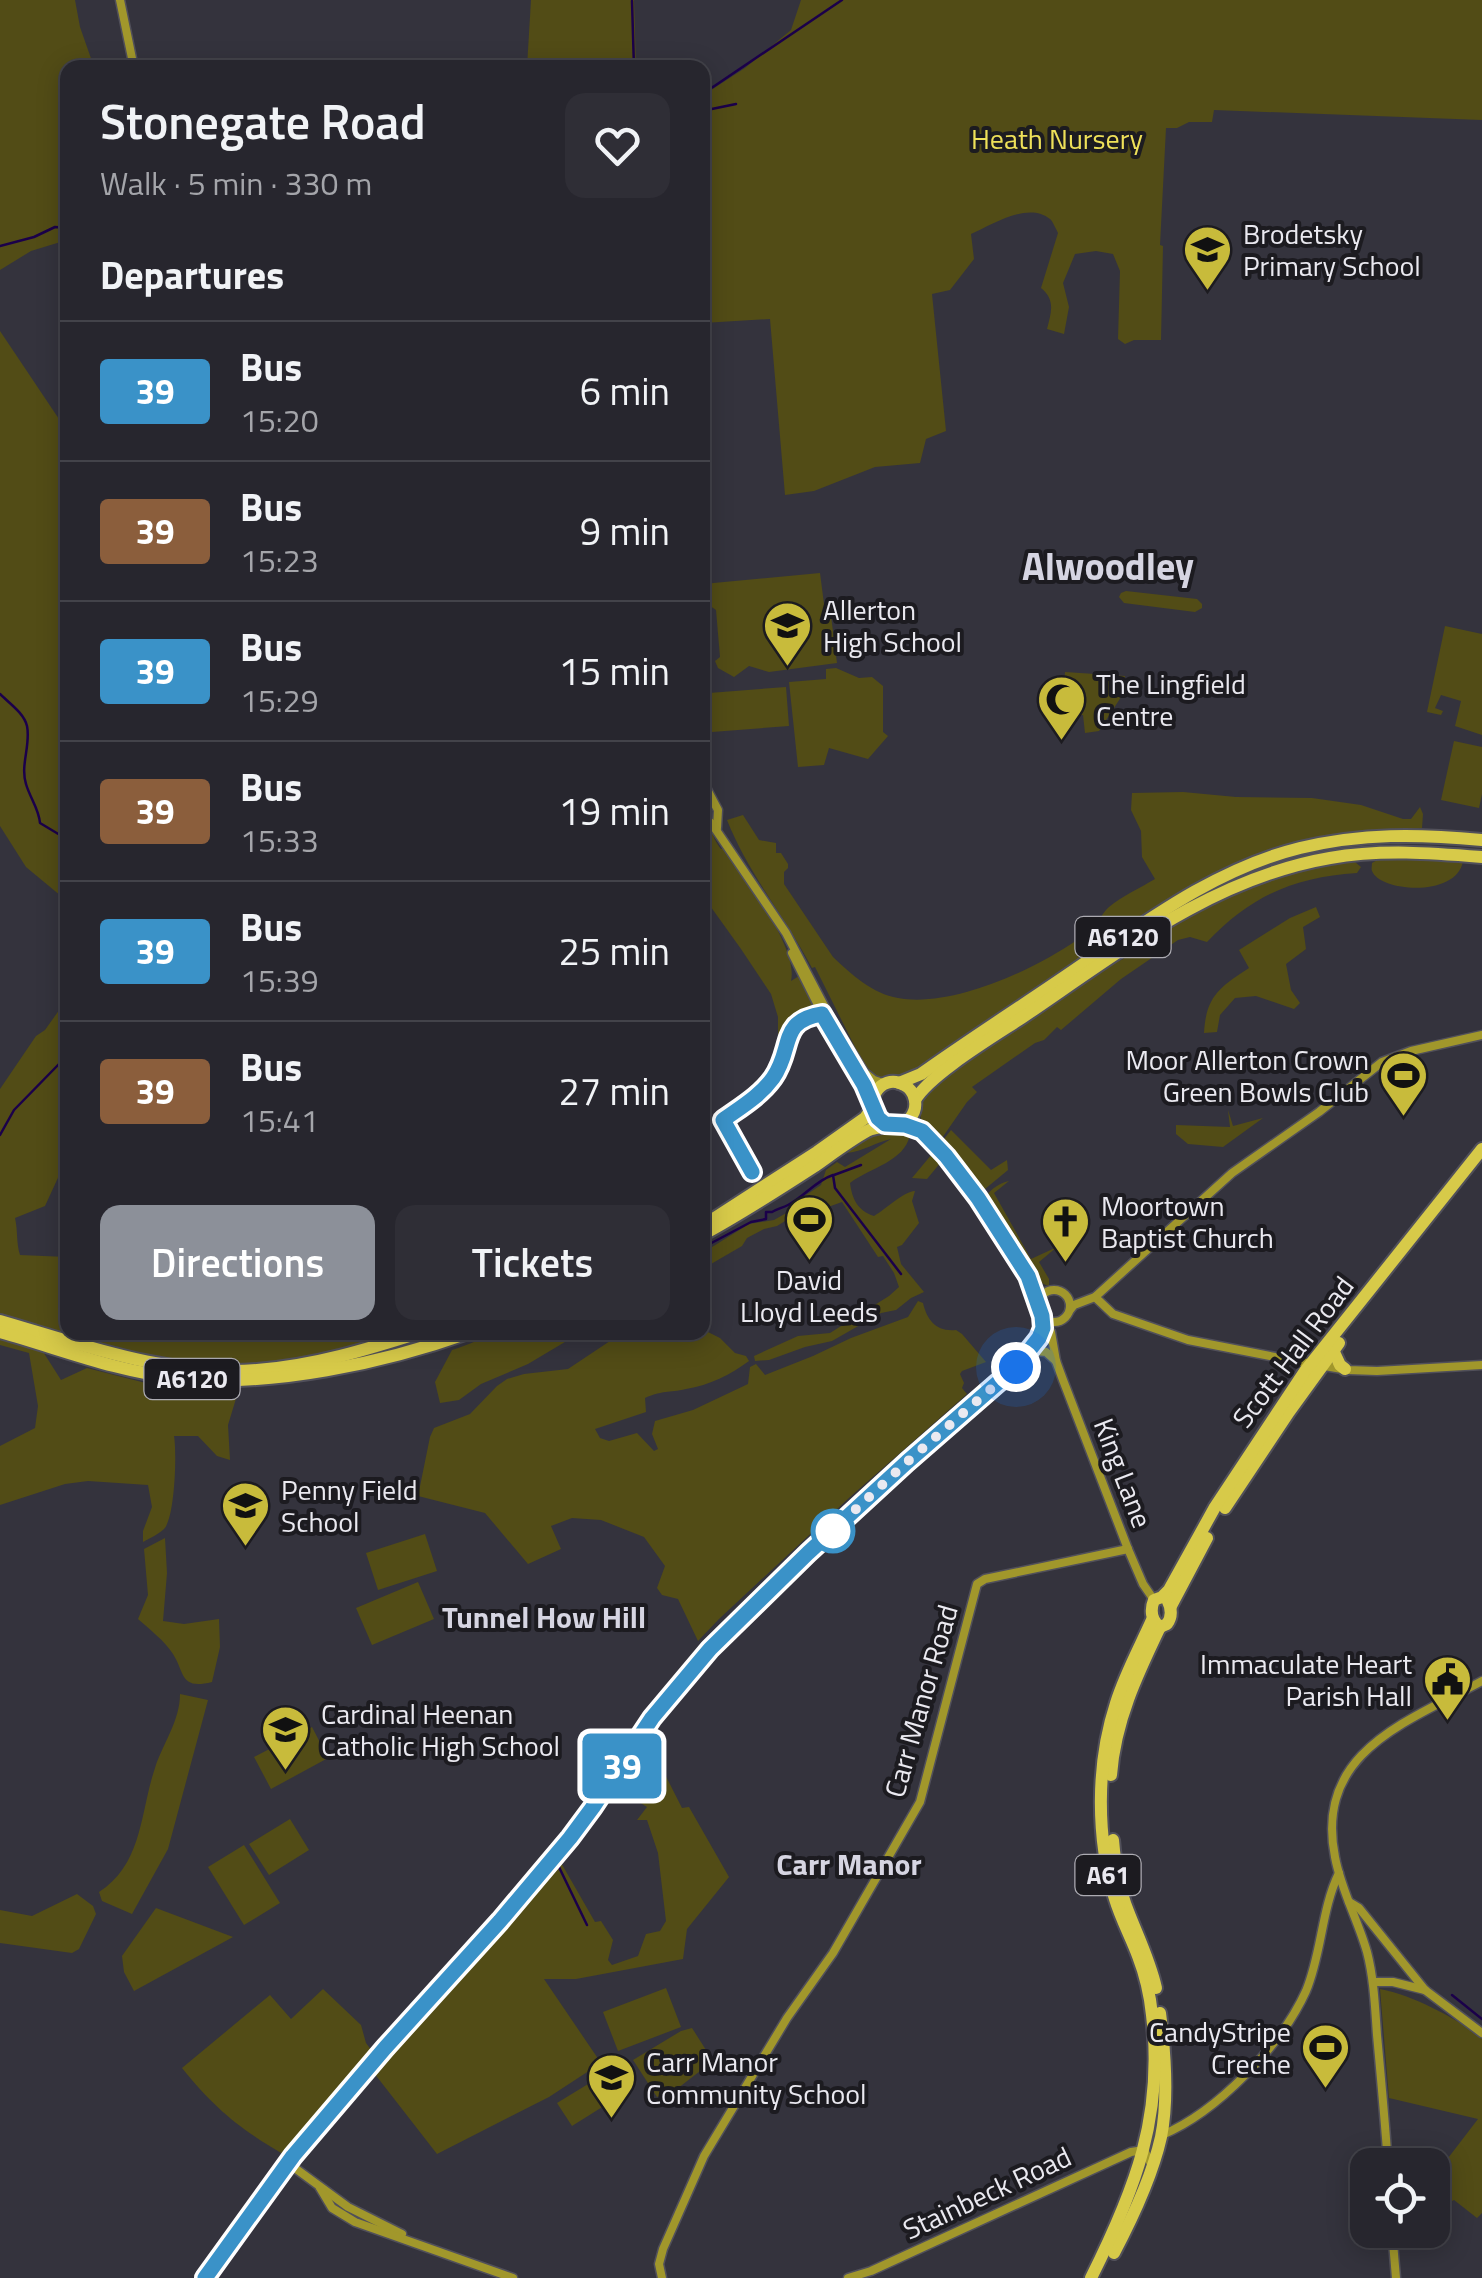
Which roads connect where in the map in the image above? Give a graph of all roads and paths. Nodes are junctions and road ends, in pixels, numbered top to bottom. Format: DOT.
graph roads {
  1 [pos="120,0"];
  2 [pos="132,60"];
  3 [pos="710,795"];
  4 [pos="710,817"];
  5 [pos="717,817"];
  6 [pos="710,824"];
  7 [pos="717,833"];
  8 [pos="1482,840"];
  9 [pos="1482,857"];
  10 [pos="772,914"];
  11 [pos="1482,1035"];
  12 [pos="892,1084"];
  13 [pos="872,1105"];
  14 [pos="915,1105"];
  15 [pos="891,1124"];
  16 [pos="922,1131"];
  17 [pos="1482,1149"];
  18 [pos="1482,1162"];
  19 [pos="710,1221"];
  20 [pos="710,1230"];
  21 [pos="1028,1276"];
  22 [pos="1052,1290"];
  23 [pos="1066,1295"];
  24 [pos="1095,1297"];
  25 [pos="1038,1305"];
  26 [pos="1070,1310"];
  27 [pos="1042,1316"];
  28 [pos="0,1322"];
  29 [pos="1057,1322"];
  30 [pos="0,1332"];
  31 [pos="1051,1332"];
  32 [pos="60,1338"];
  33 [pos="66,1340"];
  34 [pos="399,1340"];
  35 [pos="446,1340"];
  36 [pos="1040,1344"];
  37 [pos="1334,1350"];
  38 [pos="1056,1361"];
  39 [pos="1294,1361"];
  40 [pos="1316,1365"];
  41 [pos="1482,1366"];
  42 [pos="1345,1370"];
  43 [pos="1300,1378"];
  44 [pos="1276,1413"];
  45 [pos="1128,1548"];
  46 [pos="1162,1601"];
  47 [pos="1482,1681"];
  48 [pos="1339,1873"];
  49 [pos="1349,1902"];
  50 [pos="1375,1928"];
  51 [pos="1359,1929"];
  52 [pos="1373,1982"];
  53 [pos="1425,1990"];
  54 [pos="1482,2033"];
  55 [pos="1155,2128"];
  56 [pos="1387,2148"];
  57 [pos="1148,2158"];
  58 [pos="288,2163"];
  59 [pos="1394,2248"];
  60 [pos="205,2278"];
  61 [pos="513,2278"];
  62 [pos="662,2278"];
  63 [pos="848,2278"];
  64 [pos="1091,2278"];
  65 [pos="1100,2278"];
  66 [pos="1396,2278"];
  1 -- 2 [label="street"];
  3 -- 5 [label="street"];
  4 -- 5 [label="street"];
  5 -- 7 [label="street"];
  6 -- 7 [label="street"];
  7 -- 10 [label="street"];
  8 -- 12 [label="highway, A6120"];
  9 -- 14 [label="highway, A6120"];
  10 -- 12 [label="street"];
  10 -- 13 [label="street"];
  11 -- 24 [label="street"];
  12 -- 13 [label="highway, A6120"];
  12 -- 14 [label="highway"];
  13 -- 15 [label="highway"];
  13 -- 19 [label="highway, A6120"];
  14 -- 15 [label="highway, A6120"];
  14 -- 16 [label="street"];
  15 -- 16 [label="street"];
  15 -- 20 [label="highway, A6120"];
  16 -- 21 [label="street"];
  17 -- 40 [label="highway, Scott Hall Road / A61"];
  18 -- 37 [label="highway, Scott Hall Road / A61"];
  21 -- 22 [label="street"];
  21 -- 25 [label="street"];
  22 -- 23 [label="street"];
  22 -- 25 [label="street"];
  23 -- 24 [label="street"];
  23 -- 26 [label="street"];
  24 -- 26 [label="street"];
  24 -- 39 [label="street"];
  25 -- 27 [label="street"];
  26 -- 29 [label="street"];
  27 -- 29 [label="street"];
  27 -- 36 [label="street"];
  28 -- 32 [label="highway, A6120"];
  29 -- 31 [label="street"];
  30 -- 35 [label="highway, A6120"];
  31 -- 36 [label="street"];
  31 -- 38 [label="street, King Lane"];
  33 -- 34 [label="highway, A6120"];
  36 -- 38 [label="street, King Lane"];
  36 -- 58 [label="street"];
  37 -- 40 [label="highway, Scott Hall Road / A61"];
  37 -- 42 [label="highway"];
  38 -- 45 [label="street, King Lane"];
  39 -- 40 [label="street"];
  39 -- 43 [label="highway"];
  40 -- 42 [label="street"];
  40 -- 43 [label="highway, Scott Hall Road / A61"];
  40 -- 44 [label="highway"];
  40 -- 46 [label="highway, Scott Hall Road / A61"];
  41 -- 42 [label="street"];
  43 -- 44 [label="highway, Scott Hall Road / A61"];
  44 -- 46 [label="highway, Scott Hall Road / A61"];
  45 -- 46 [label="street, King Lane"];
  45 -- 62 [label="street, Carr Manor Road"];
  46 -- 55 [label="highway, A61"];
  47 -- 48 [label="street"];
  48 -- 49 [label="street"];
  48 -- 55 [label="street"];
  49 -- 50 [label="street"];
  49 -- 51 [label="street"];
  50 -- 51 [label="street"];
  50 -- 53 [label="street"];
  51 -- 52 [label="street"];
  52 -- 53 [label="street"];
  52 -- 56 [label="street"];
  53 -- 54 [label="street"];
  55 -- 57 [label="highway, A61"];
  57 -- 63 [label="street, Stainbeck Road"];
  57 -- 64 [label="highway, A61"];
  57 -- 65 [label="highway, A61"];
  58 -- 60 [label="street"];
  58 -- 61 [label="street"];
  59 -- 66 [label="street"];
}
